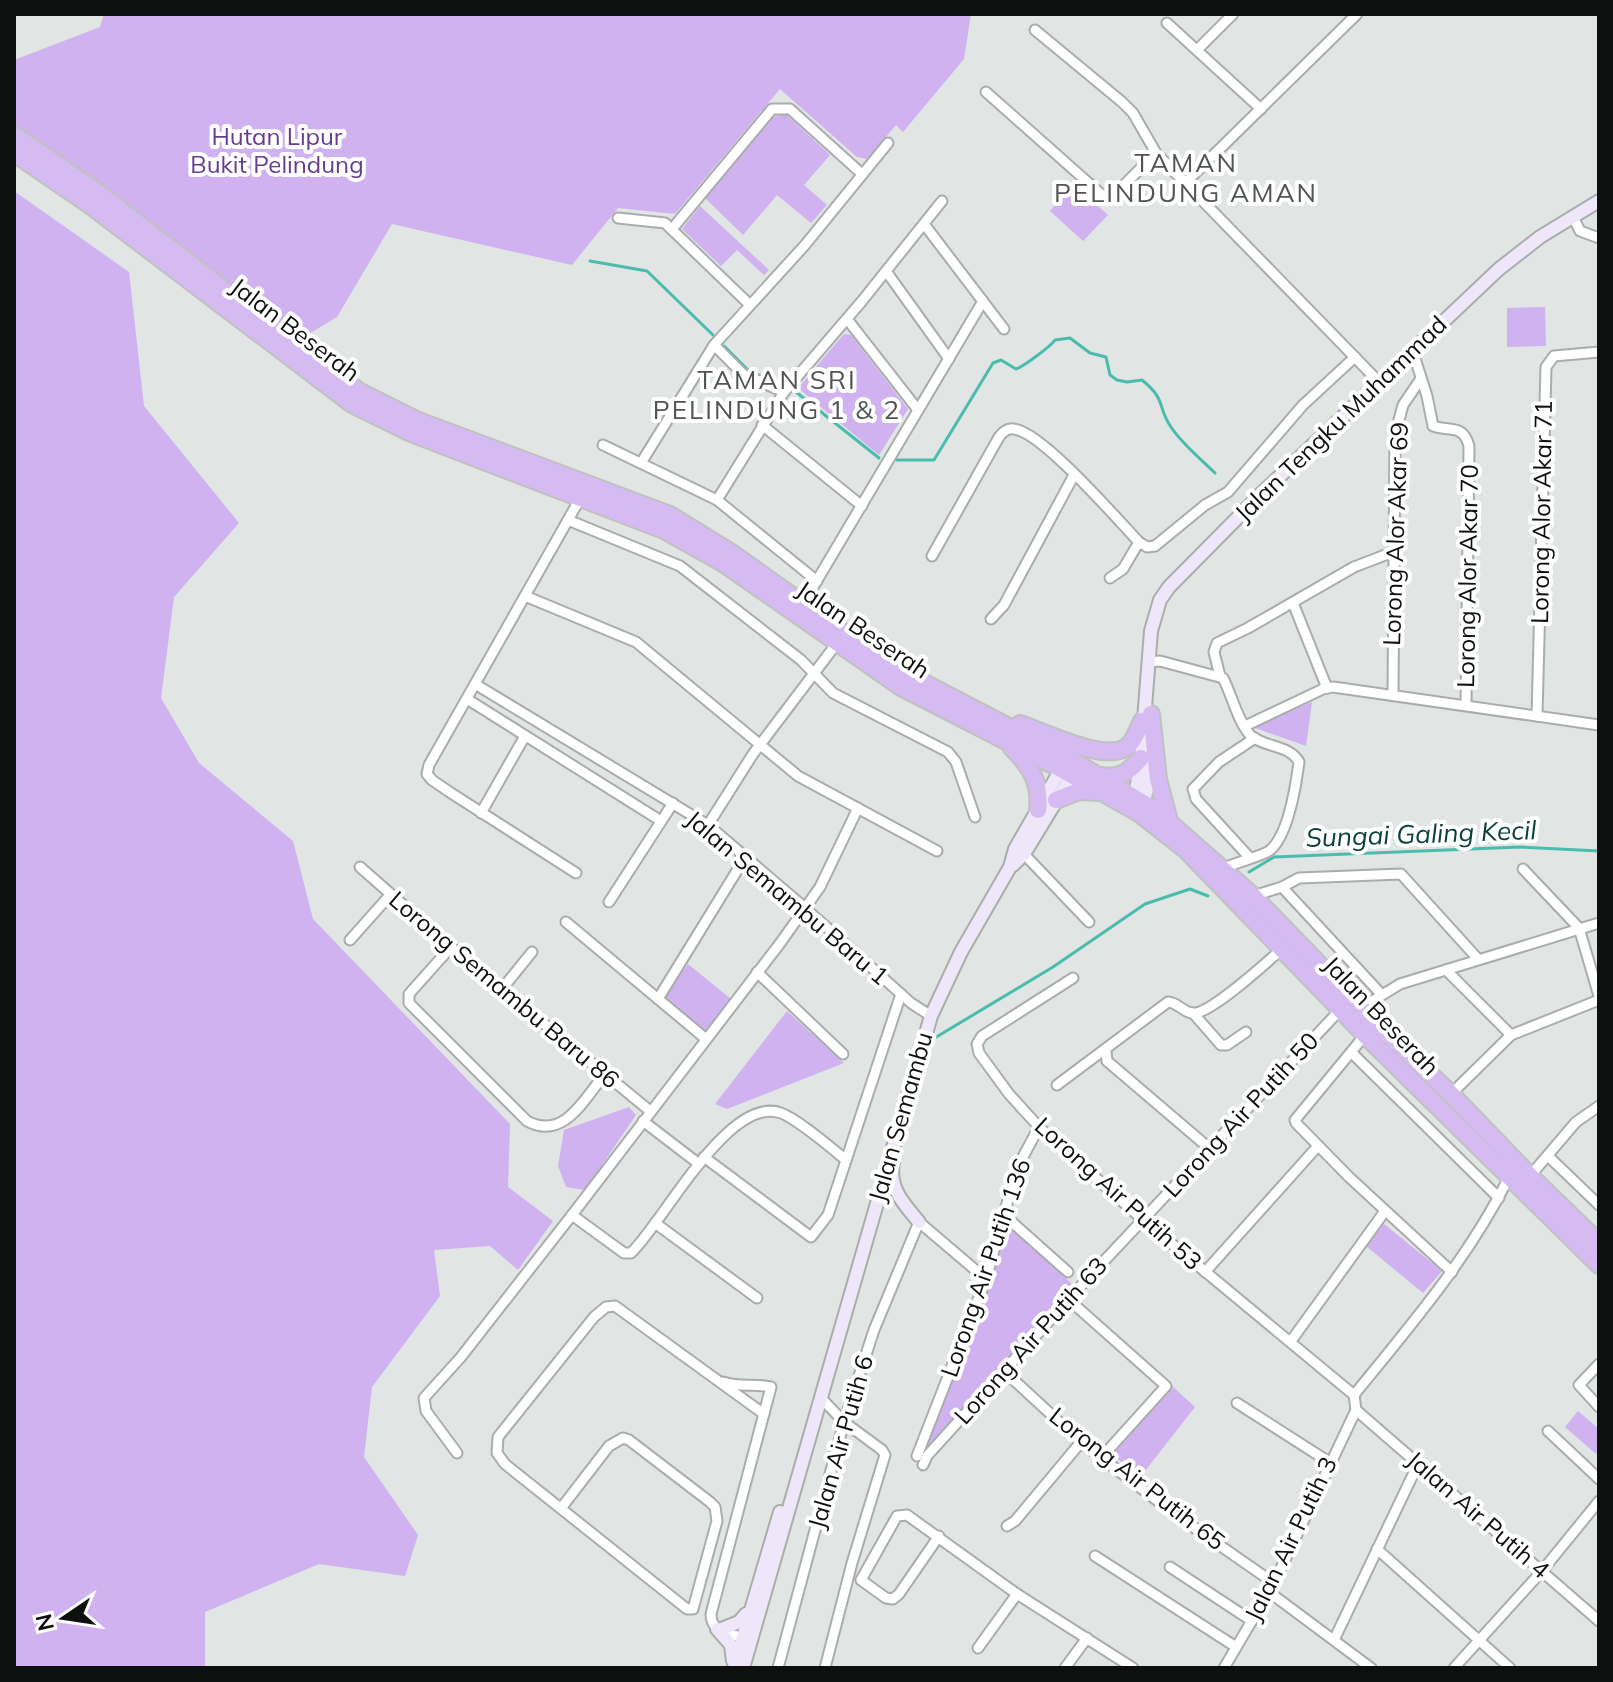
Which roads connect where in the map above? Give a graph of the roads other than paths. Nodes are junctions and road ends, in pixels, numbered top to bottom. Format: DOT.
graph roads {
  1 [pos="1233,14"];
  2 [pos="1357,14"];
  3 [pos="1167,23"];
  4 [pos="1035,30"];
  5 [pos="1197,50"];
  6 [pos="986,92"];
  7 [pos="1261,109"];
  8 [pos="14,135"];
  9 [pos="888,143"];
  10 [pos="14,153"];
  11 [pos="1156,153"];
  12 [pos="862,174"];
  13 [pos="1185,183"];
  14 [pos="942,201"];
  15 [pos="1599,201"];
  16 [pos="1573,217"];
  17 [pos="618,218"];
  18 [pos="924,224"];
  19 [pos="672,229"];
  20 [pos="1599,238"];
  21 [pos="886,271"];
  22 [pos="983,301"];
  23 [pos="750,305"];
  24 [pos="847,319"];
  25 [pos="1004,329"];
  26 [pos="714,345"];
  27 [pos="1412,349"];
  28 [pos="1599,352"];
  29 [pos="1355,357"];
  30 [pos="949,359"];
  31 [pos="1420,380"];
  32 [pos="1379,382"];
  33 [pos="784,392"];
  34 [pos="918,410"];
  35 [pos="762,425"];
  36 [pos="603,445"];
  37 [pos="641,463"];
  38 [pos="1074,475"];
  39 [pos="582,496"];
  40 [pos="717,500"];
  41 [pos="862,506"];
  42 [pos="568,520"];
  43 [pos="1139,542"];
  44 [pos="1393,552"];
  45 [pos="932,556"];
  46 [pos="1110,578"];
  47 [pos="817,581"];
  48 [pos="525,596"];
  49 [pos="1293,603"];
  50 [pos="803,604"];
  51 [pos="991,619"];
  52 [pos="837,643"];
  53 [pos="1148,662"];
  54 [pos="814,674"];
  55 [pos="909,675"];
  56 [pos="1220,676"];
  57 [pos="475,684"];
  58 [pos="1327,688"];
  59 [pos="1393,695"];
  60 [pos="467,699"];
  61 [pos="1466,705"];
  62 [pos="1537,716"];
  63 [pos="1147,718"];
  64 [pos="1599,725"];
  65 [pos="1245,726"];
  66 [pos="525,736"];
  67 [pos="1255,738"];
  68 [pos="1003,739"];
  69 [pos="760,746"];
  70 [pos="1141,758"];
  71 [pos="1070,766"];
  72 [pos="1100,776"];
  73 [pos="1108,794"];
  74 [pos="1056,800"];
  75 [pos="673,803"];
  76 [pos="1137,805"];
  77 [pos="858,808"];
  78 [pos="1038,810"];
  79 [pos="481,813"];
  80 [pos="975,817"];
  81 [pos="661,821"];
  82 [pos="1169,821"];
  83 [pos="708,825"];
  84 [pos="937,851"];
  85 [pos="1020,851"];
  86 [pos="746,856"];
  87 [pos="1249,857"];
  88 [pos="360,867"];
  89 [pos="1221,869"];
  90 [pos="1523,869"];
  91 [pos="576,873"];
  92 [pos="1282,887"];
  93 [pos="390,895"];
  94 [pos="1253,896"];
  95 [pos="609,902"];
  96 [pos="805,908"];
  97 [pos="566,922"];
  98 [pos="1089,922"];
  99 [pos="1599,923"];
  100 [pos="1579,928"];
  101 [pos="350,940"];
  102 [pos="451,947"];
  103 [pos="1283,948"];
  104 [pos="532,952"];
  105 [pos="1478,959"];
  106 [pos="1446,970"];
  107 [pos="757,972"];
  108 [pos="1073,978"];
  109 [pos="502,989"];
  110 [pos="901,994"];
  111 [pos="1381,994"];
  112 [pos="1599,998"];
  113 [pos="658,999"];
  114 [pos="1361,1008"];
  115 [pos="1340,1010"];
  116 [pos="1193,1013"];
  117 [pos="931,1016"];
  118 [pos="1246,1032"];
  119 [pos="1365,1035"];
  120 [pos="1511,1035"];
  121 [pos="706,1039"];
  122 [pos="1106,1051"];
  123 [pos="1352,1053"];
  124 [pos="843,1054"];
  125 [pos="605,1074"];
  126 [pos="1057,1085"];
  127 [pos="1451,1094"];
  128 [pos="1599,1106"];
  129 [pos="650,1111"];
  130 [pos="901,1115"];
  131 [pos="643,1121"];
  132 [pos="1039,1127"];
  133 [pos="1317,1147"];
  134 [pos="1209,1148"];
  135 [pos="1548,1156"];
  136 [pos="846,1160"];
  137 [pos="702,1161"];
  138 [pos="1530,1176"];
  139 [pos="1508,1179"];
  140 [pos="1499,1198"];
  141 [pos="1599,1205"];
  142 [pos="1385,1211"];
  143 [pos="572,1215"];
  144 [pos="1004,1215"];
  145 [pos="1143,1220"];
  146 [pos="919,1222"];
  147 [pos="655,1223"];
  148 [pos="1599,1243"];
  149 [pos="1599,1265"];
  150 [pos="1068,1272"];
  151 [pos="1205,1272"];
  152 [pos="1452,1272"];
  153 [pos="986,1279"];
  154 [pos="757,1298"];
  155 [pos="1068,1299"];
  156 [pos="1291,1341"];
  157 [pos="1599,1364"];
  158 [pos="1004,1371"];
  159 [pos="720,1381"];
  160 [pos="825,1381"];
  161 [pos="1354,1395"];
  162 [pos="822,1399"];
  163 [pos="1237,1403"];
  164 [pos="1599,1407"];
  165 [pos="1356,1410"];
  166 [pos="764,1414"];
  167 [pos="844,1422"];
  168 [pos="1548,1431"];
  169 [pos="1081,1442"];
  170 [pos="457,1453"];
  171 [pos="1101,1458"];
  172 [pos="920,1460"];
  173 [pos="1329,1462"];
  174 [pos="1419,1462"];
  175 [pos="1599,1479"];
  176 [pos="1599,1501"];
  177 [pos="562,1507"];
  178 [pos="1007,1526"];
  179 [pos="939,1536"];
  180 [pos="1377,1549"];
  181 [pos="1095,1556"];
  182 [pos="1170,1567"];
  183 [pos="1542,1571"];
  184 [pos="861,1580"];
  185 [pos="1271,1587"];
  186 [pos="1017,1594"];
  187 [pos="754,1601"];
  188 [pos="841,1605"];
  189 [pos="1252,1621"];
  190 [pos="1599,1621"];
  191 [pos="718,1630"];
  192 [pos="747,1634"];
  193 [pos="1087,1638"];
  194 [pos="1334,1640"];
  195 [pos="1479,1640"];
  196 [pos="1236,1647"];
  197 [pos="978,1648"];
  198 [pos="1228,1667"];
  199 [pos="733,1668"];
  200 [pos="743,1668"];
  201 [pos="778,1668"];
  202 [pos="825,1668"];
  203 [pos="1065,1668"];
  204 [pos="1133,1668"];
  205 [pos="1371,1668"];
  206 [pos="1454,1668"];
  207 [pos="1510,1668"];
  1 -- 5 [label="street"];
  2 -- 7 [label="street"];
  3 -- 5 [label="street"];
  4 -- 11 [label="street"];
  5 -- 7 [label="street"];
  6 -- 11 [label="street"];
  7 -- 13 [label="street"];
  8 -- 50 [label="highway, Jalan Beserah"];
  9 -- 12 [label="street"];
  10 -- 39 [label="highway, Jalan Beserah"];
  11 -- 13 [label="street"];
  12 -- 19 [label="street"];
  12 -- 23 [label="street"];
  13 -- 29 [label="street"];
  14 -- 18 [label="street"];
  15 -- 16 [label="main road, Jalan Tengku Muhammad"];
  16 -- 20 [label="street"];
  16 -- 27 [label="main road, Jalan Tengku Muhammad"];
  17 -- 19 [label="street"];
  18 -- 21 [label="street"];
  18 -- 22 [label="street"];
  19 -- 23 [label="street"];
  21 -- 24 [label="street"];
  21 -- 30 [label="street"];
  22 -- 25 [label="street"];
  22 -- 30 [label="street"];
  23 -- 26 [label="street"];
  24 -- 33 [label="street"];
  24 -- 34 [label="street"];
  26 -- 33 [label="street"];
  26 -- 37 [label="street"];
  27 -- 31 [label="street"];
  27 -- 32 [label="main road, Jalan Tengku Muhammad"];
  28 -- 62 [label="street, Lorong Alor Akar 71"];
  29 -- 32 [label="street"];
  29 -- 43 [label="street"];
  30 -- 34 [label="street"];
  31 -- 44 [label="street, Lorong Alor Akar 69"];
  31 -- 61 [label="street, Lorong Alor Akar 70"];
  32 -- 53 [label="main road, Jalan Tengku Muhammad"];
  33 -- 35 [label="street"];
  34 -- 41 [label="street"];
  35 -- 40 [label="street"];
  35 -- 41 [label="street"];
  36 -- 37 [label="street"];
  37 -- 40 [label="street"];
  38 -- 43 [label="street"];
  38 -- 45 [label="street"];
  38 -- 51 [label="street"];
  39 -- 42 [label="street"];
  39 -- 52 [label="highway, Jalan Beserah"];
  40 -- 47 [label="street"];
  41 -- 47 [label="street"];
  42 -- 48 [label="street"];
  42 -- 54 [label="street"];
  43 -- 46 [label="street"];
  44 -- 49 [label="street"];
  44 -- 59 [label="street, Lorong Alor Akar 69"];
  47 -- 50 [label="street"];
  48 -- 57 [label="street"];
  48 -- 69 [label="street"];
  49 -- 56 [label="street"];
  49 -- 58 [label="street"];
  50 -- 55 [label="highway, Jalan Beserah"];
  52 -- 54 [label="street"];
  52 -- 68 [label="highway, Jalan Beserah"];
  53 -- 56 [label="street"];
  53 -- 63 [label="main road, Jalan Tengku Muhammad"];
  54 -- 69 [label="street"];
  54 -- 80 [label="street"];
  55 -- 63 [label="highway"];
  55 -- 71 [label="highway, Jalan Beserah"];
  56 -- 65 [label="street"];
  57 -- 60 [label="street"];
  57 -- 75 [label="street, Jalan Semambu Baru 1"];
  58 -- 59 [label="street"];
  58 -- 65 [label="street"];
  59 -- 61 [label="street"];
  60 -- 66 [label="street"];
  60 -- 79 [label="street"];
  61 -- 62 [label="street"];
  62 -- 64 [label="street"];
  63 -- 70 [label="main road, Jalan Tengku Muhammad"];
  63 -- 76 [label="main road, Jalan Tengku Muhammad"];
  63 -- 82 [label="highway"];
  65 -- 67 [label="street"];
  66 -- 79 [label="street"];
  66 -- 81 [label="street"];
  67 -- 87 [label="street"];
  67 -- 87 [label="street"];
  68 -- 71 [label="highway, Jalan Beserah"];
  68 -- 78 [label="highway"];
  69 -- 77 [label="street"];
  69 -- 83 [label="street"];
  70 -- 72 [label="highway"];
  70 -- 76 [label="main road, Jalan Tengku Muhammad"];
  71 -- 72 [label="highway, Jalan Beserah"];
  71 -- 73 [label="highway, Jalan Beserah"];
  71 -- 74 [label="main road, Jalan Semambu"];
  71 -- 78 [label="main road, Jalan Semambu"];
  72 -- 76 [label="highway, Jalan Beserah"];
  73 -- 74 [label="highway"];
  73 -- 76 [label="highway, Jalan Beserah"];
  74 -- 85 [label="main road, Jalan Semambu"];
  75 -- 81 [label="street"];
  75 -- 83 [label="street, Jalan Semambu Baru 1"];
  76 -- 82 [label="highway, Jalan Beserah"];
  76 -- 103 [label="highway, Jalan Beserah"];
  77 -- 84 [label="street"];
  77 -- 96 [label="street"];
  78 -- 85 [label="main road, Jalan Semambu"];
  79 -- 91 [label="street"];
  81 -- 95 [label="street"];
  82 -- 89 [label="highway, Jalan Beserah"];
  83 -- 86 [label="street, Jalan Semambu Baru 1"];
  85 -- 98 [label="street"];
  85 -- 117 [label="main road, Jalan Semambu"];
  86 -- 96 [label="street, Jalan Semambu Baru 1"];
  86 -- 113 [label="street"];
  87 -- 89 [label="street"];
  88 -- 93 [label="street, Lorong Semambu Baru 86"];
  89 -- 94 [label="highway, Jalan Beserah"];
  90 -- 100 [label="street"];
  92 -- 94 [label="street"];
  92 -- 105 [label="street"];
  92 -- 111 [label="street"];
  93 -- 101 [label="street"];
  93 -- 102 [label="street, Lorong Semambu Baru 86"];
  94 -- 114 [label="highway, Jalan Beserah"];
  96 -- 107 [label="street"];
  96 -- 110 [label="street, Jalan Semambu Baru 1"];
  97 -- 113 [label="street"];
  99 -- 100 [label="street"];
  100 -- 105 [label="street"];
  100 -- 112 [label="street"];
  102 -- 109 [label="street, Lorong Semambu Baru 86"];
  102 -- 125 [label="street"];
  103 -- 115 [label="highway, Jalan Beserah"];
  103 -- 116 [label="street"];
  104 -- 109 [label="street"];
  105 -- 106 [label="street"];
  106 -- 111 [label="street"];
  106 -- 120 [label="street"];
  107 -- 121 [label="street"];
  107 -- 124 [label="street"];
  108 -- 132 [label="street, Lorong Air Putih 53"];
  109 -- 125 [label="street, Lorong Semambu Baru 86"];
  110 -- 117 [label="street, Jalan Semambu Baru 1"];
  110 -- 136 [label="street"];
  111 -- 114 [label="street"];
  112 -- 120 [label="street"];
  113 -- 121 [label="street"];
  114 -- 127 [label="highway, Jalan Beserah"];
  115 -- 119 [label="highway, Jalan Beserah"];
  115 -- 134 [label="street, Lorong Air Putih 50"];
  116 -- 118 [label="street"];
  116 -- 122 [label="street"];
  117 -- 130 [label="main road, Jalan Semambu"];
  119 -- 123 [label="street"];
  119 -- 139 [label="highway, Jalan Beserah"];
  120 -- 127 [label="street"];
  121 -- 129 [label="street"];
  122 -- 126 [label="street"];
  122 -- 134 [label="street"];
  123 -- 133 [label="street"];
  123 -- 140 [label="street"];
  125 -- 129 [label="street, Lorong Semambu Baru 86"];
  127 -- 138 [label="highway, Jalan Beserah"];
  128 -- 135 [label="street"];
  129 -- 131 [label="street"];
  130 -- 146 [label="main road"];
  130 -- 160 [label="main road, Jalan Semambu"];
  131 -- 137 [label="street"];
  131 -- 143 [label="street"];
  132 -- 144 [label="street, Lorong Air Putih 136"];
  132 -- 145 [label="street, Lorong Air Putih 53"];
  133 -- 142 [label="street"];
  133 -- 151 [label="street"];
  134 -- 145 [label="street, Lorong Air Putih 50"];
  135 -- 138 [label="street"];
  135 -- 141 [label="street"];
  136 -- 137 [label="street"];
  136 -- 137 [label="street"];
  137 -- 147 [label="street"];
  138 -- 148 [label="highway, Jalan Beserah"];
  139 -- 140 [label="street"];
  139 -- 149 [label="highway, Jalan Beserah"];
  140 -- 152 [label="street"];
  142 -- 152 [label="street"];
  142 -- 156 [label="street"];
  143 -- 147 [label="street"];
  143 -- 170 [label="street"];
  144 -- 150 [label="street"];
  144 -- 153 [label="street, Lorong Air Putih 136"];
  145 -- 151 [label="street, Lorong Air Putih 53"];
  145 -- 155 [label="street, Lorong Air Putih 63"];
  146 -- 153 [label="street"];
  146 -- 167 [label="street, Jalan Air Putih 6"];
  147 -- 154 [label="street"];
  151 -- 156 [label="street, Lorong Air Putih 53"];
  152 -- 161 [label="street"];
  153 -- 172 [label="street, Lorong Air Putih 136"];
  155 -- 158 [label="street, Lorong Air Putih 63"];
  155 -- 171 [label="street"];
  156 -- 161 [label="street, Lorong Air Putih 53"];
  157 -- 164 [label="street"];
  158 -- 169 [label="street, Lorong Air Putih 65"];
  158 -- 172 [label="street, Lorong Air Putih 63"];
  159 -- 166 [label="street"];
  159 -- 166 [label="street"];
  159 -- 177 [label="street"];
  160 -- 162 [label="main road, Jalan Semambu"];
  160 -- 187 [label="main road, Jalan Semambu"];
  161 -- 165 [label="street"];
  162 -- 167 [label="street"];
  162 -- 192 [label="main road, Jalan Semambu"];
  163 -- 173 [label="street"];
  165 -- 173 [label="street, Jalan Air Putih 3"];
  165 -- 174 [label="street, Jalan Air Putih 4"];
  166 -- 191 [label="street"];
  167 -- 188 [label="street"];
  167 -- 201 [label="street, Jalan Air Putih 6"];
  168 -- 175 [label="street"];
  169 -- 171 [label="street, Lorong Air Putih 65"];
  169 -- 178 [label="street"];
  171 -- 185 [label="street, Lorong Air Putih 65"];
  173 -- 185 [label="street, Jalan Air Putih 3"];
  174 -- 180 [label="street"];
  174 -- 183 [label="street, Jalan Air Putih 4"];
  176 -- 183 [label="street"];
  177 -- 177 [label="street"];
  179 -- 184 [label="street"];
  179 -- 184 [label="street"];
  179 -- 186 [label="street"];
  180 -- 194 [label="street"];
  180 -- 195 [label="street"];
  181 -- 196 [label="street"];
  182 -- 189 [label="street"];
  183 -- 190 [label="street, Jalan Air Putih 4"];
  183 -- 195 [label="street"];
  184 -- 188 [label="street"];
  185 -- 189 [label="street, Jalan Air Putih 3"];
  185 -- 194 [label="street, Lorong Air Putih 65"];
  186 -- 193 [label="street"];
  186 -- 197 [label="street"];
  187 -- 191 [label="main road"];
  187 -- 192 [label="main road, Jalan Semambu"];
  188 -- 202 [label="street"];
  189 -- 196 [label="street, Jalan Air Putih 3"];
  191 -- 192 [label="street"];
  191 -- 199 [label="main road"];
  192 -- 199 [label="main road, Jalan Semambu"];
  192 -- 200 [label="main road, Jalan Semambu"];
  193 -- 203 [label="street"];
  193 -- 204 [label="street"];
  194 -- 205 [label="street, Lorong Air Putih 65"];
  195 -- 206 [label="street"];
  195 -- 207 [label="street"];
  196 -- 198 [label="street, Jalan Air Putih 3"];
}
